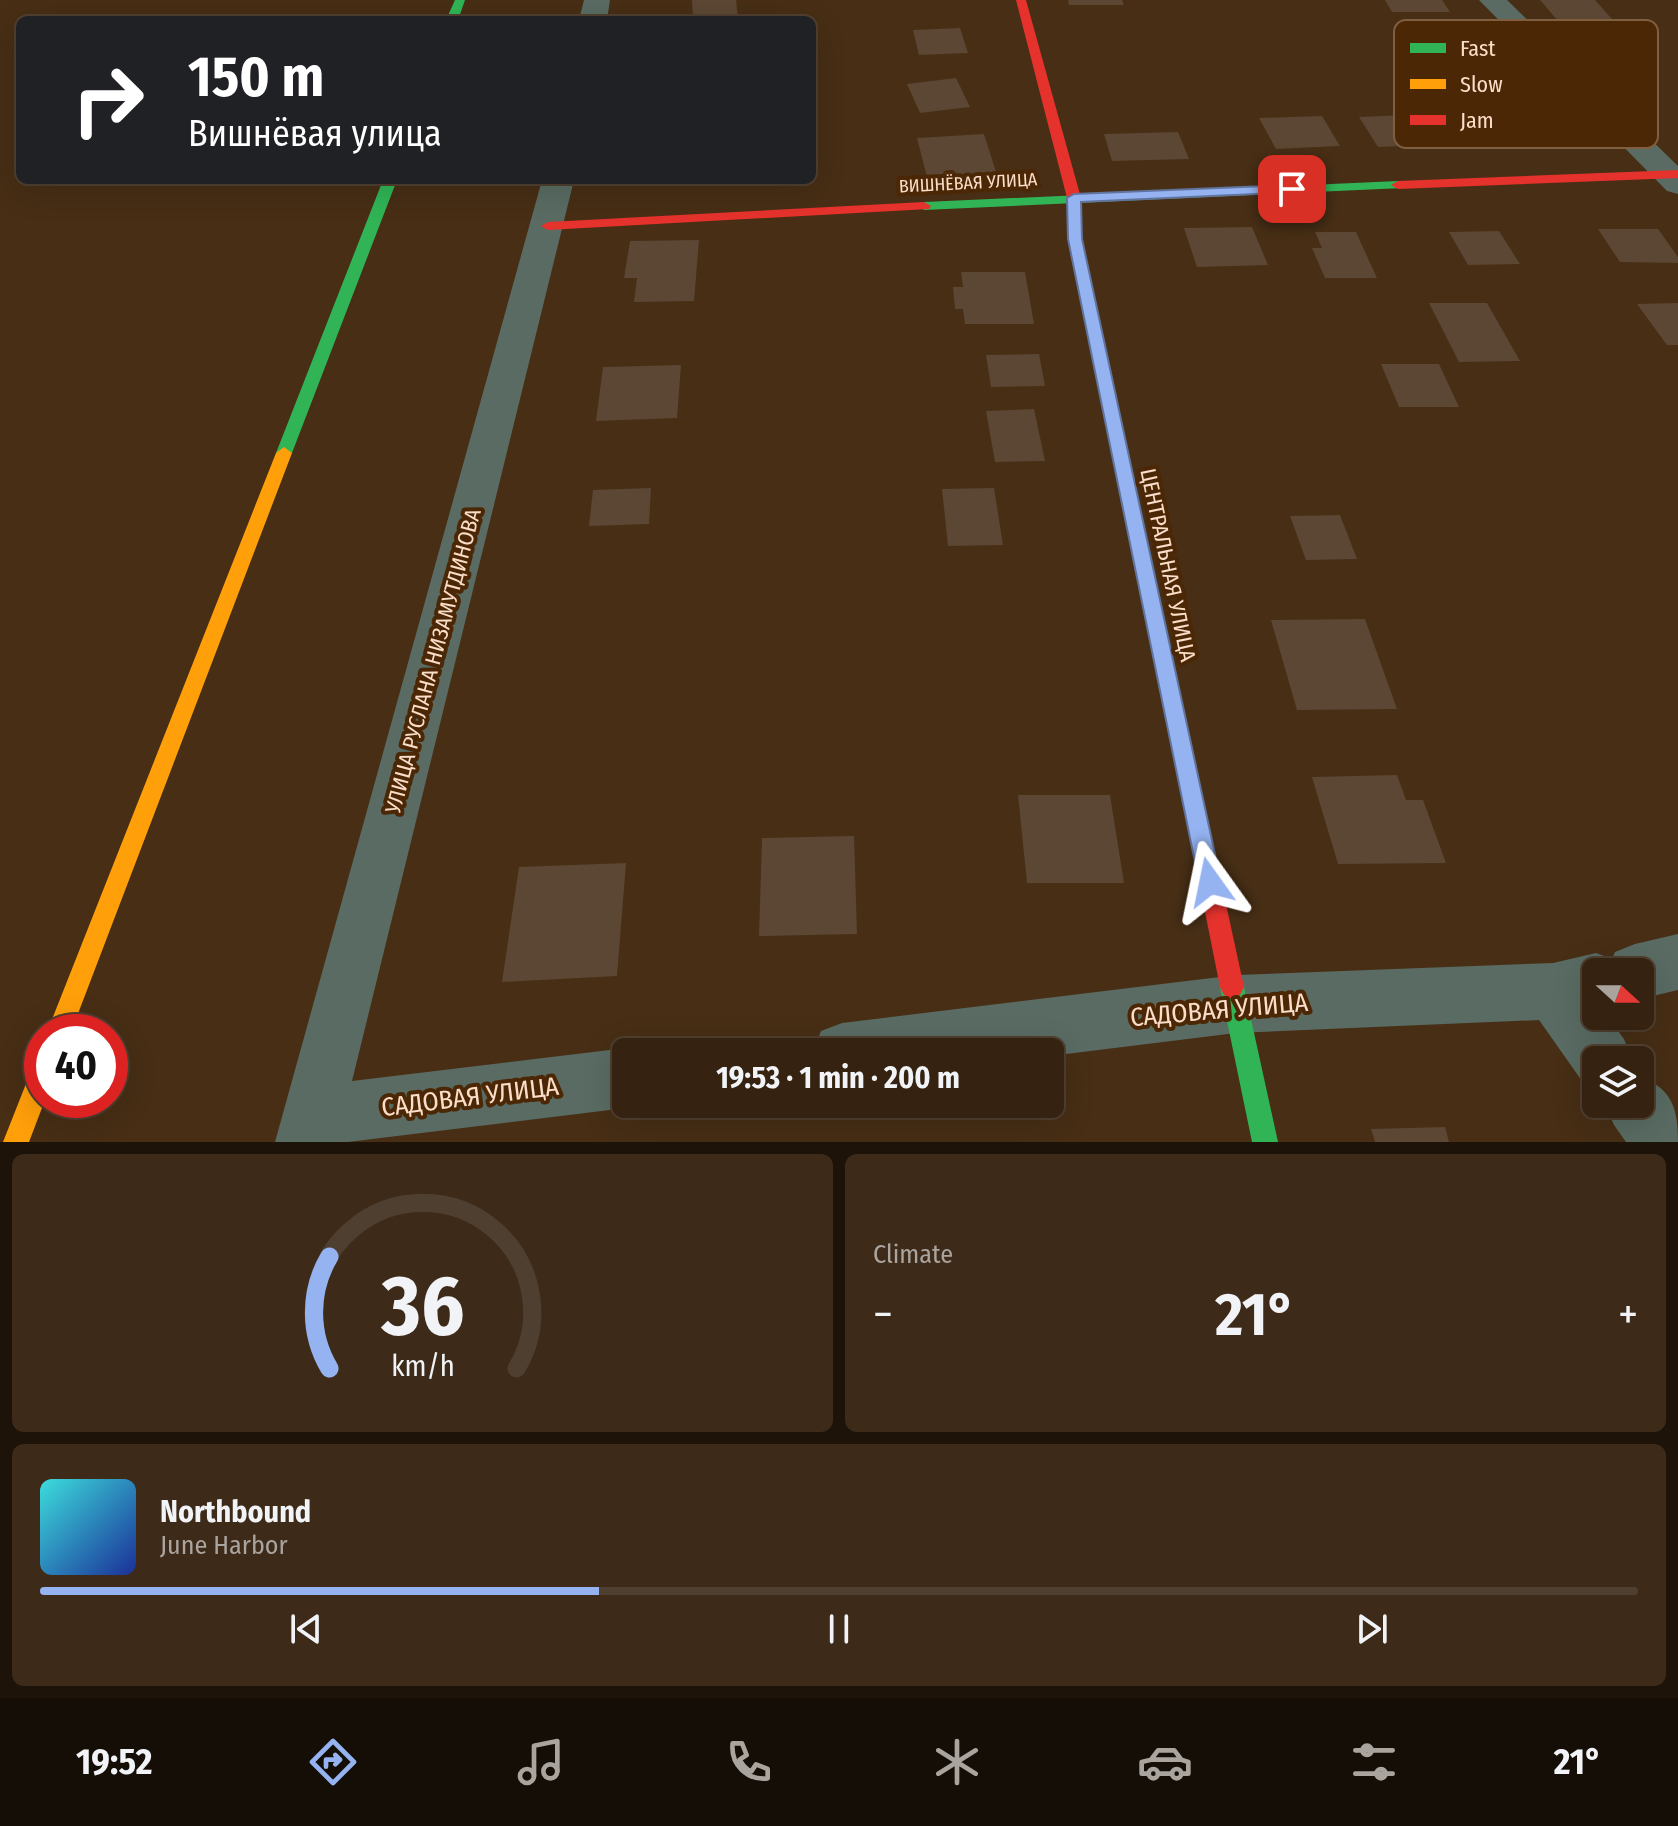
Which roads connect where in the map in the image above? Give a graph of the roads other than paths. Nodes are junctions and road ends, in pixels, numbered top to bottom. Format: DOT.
graph roads {
  1 [pos="1021,0"];
  2 [pos="1492,0"];
  3 [pos="1512,20"];
  4 [pos="1643,148"];
  5 [pos="1674,178"];
  6 [pos="388,184"];
  7 [pos="557,184"];
  8 [pos="1074,198"];
  9 [pos="548,226"];
  10 [pos="1678,962"];
  11 [pos="1654,968"];
  12 [pos="1575,986"];
  13 [pos="1236,1004"];
  14 [pos="66,1014"];
  15 [pos="957,1038"];
  16 [pos="1598,1046"];
  17 [pos="612,1080"];
  18 [pos="25,1118"];
  19 [pos="1645,1118"];
  20 [pos="310,1129"];
  21 [pos="16,1142"];
  22 [pos="1265,1142"];
  23 [pos="1663,1142"];
  1 -- 8 [label="street, ЦЕНТРАЛЬНАЯ УЛИЦА"];
  2 -- 3 [label="street"];
  4 -- 5 [label="street"];
  5 -- 8 [label="street, ВИШНЁВАЯ УЛИЦА"];
  6 -- 14 [label="street"];
  7 -- 9 [label="street, УЛИЦА РУСЛАНА НИЗАМУТДИНОВА"];
  8 -- 9 [label="street, ВИШНЁВАЯ УЛИЦА"];
  8 -- 13 [label="street, ЦЕНТРАЛЬНАЯ УЛИЦА"];
  9 -- 20 [label="street, УЛИЦА РУСЛАНА НИЗАМУТДИНОВА"];
  10 -- 11 [label="street"];
  12 -- 13 [label="street, САДОВАЯ УЛИЦА"];
  12 -- 16 [label="street"];
  13 -- 15 [label="street, САДОВАЯ УЛИЦА"];
  13 -- 22 [label="street, ЦЕНТРАЛЬНАЯ УЛИЦА"];
  17 -- 20 [label="street, САДОВАЯ УЛИЦА"];
  18 -- 21 [label="street"];
  19 -- 23 [label="street"];
}
